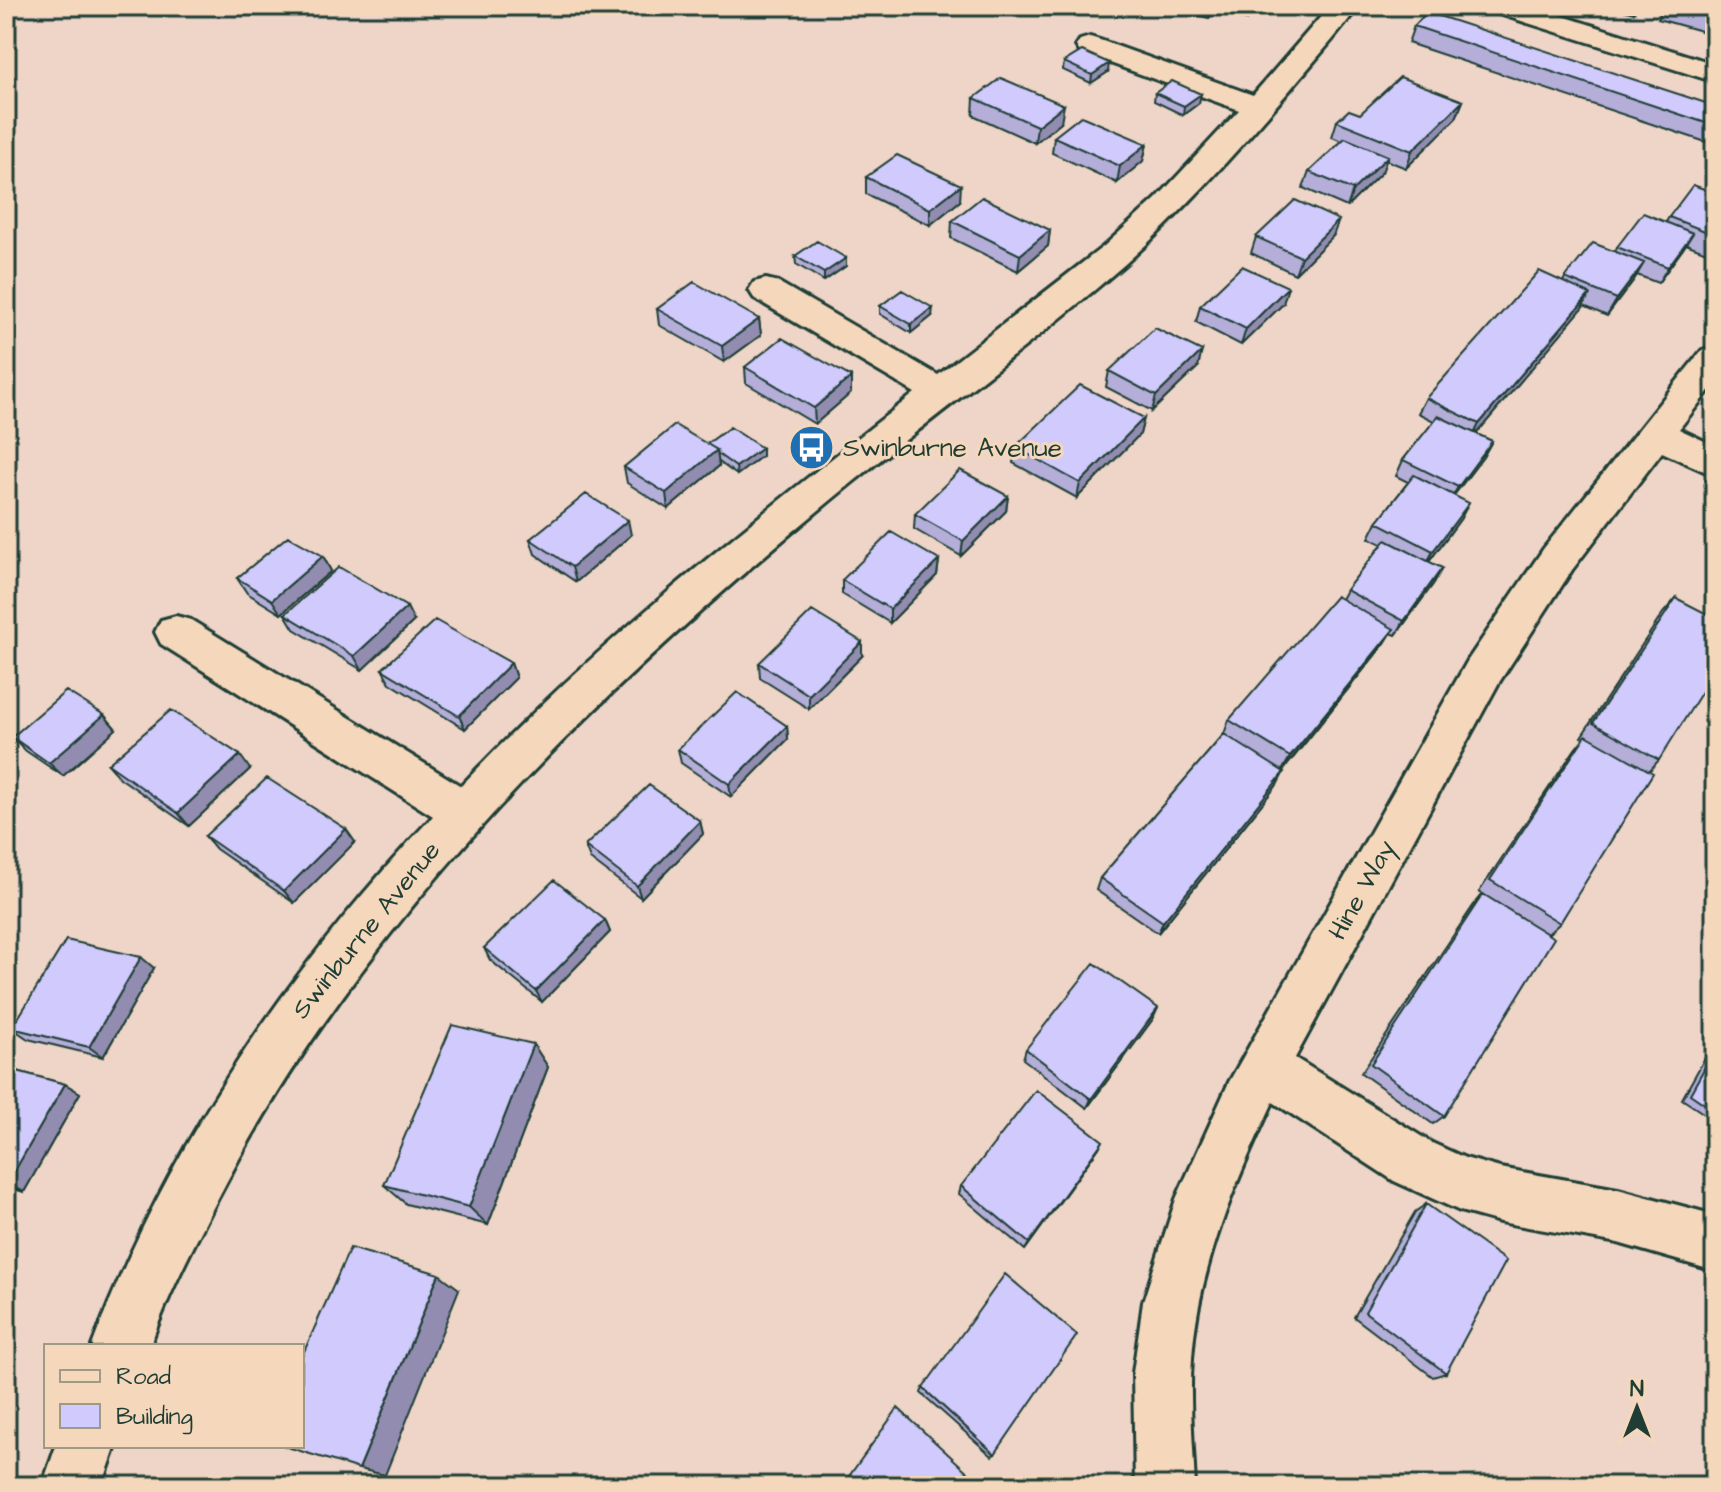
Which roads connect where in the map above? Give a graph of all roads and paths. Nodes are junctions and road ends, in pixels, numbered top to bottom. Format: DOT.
graph roads {
  1 [pos="1345,6"];
  2 [pos="1503,6"];
  3 [pos="1090,46"];
  4 [pos="1715,73"];
  5 [pos="1258,107"];
  6 [pos="766,290"];
  7 [pos="1715,358"];
  8 [pos="940,392"];
  9 [pos="1656,434"];
  10 [pos="1715,462"];
  11 [pos="176,632"];
  12 [pos="463,811"];
  13 [pos="1263,1067"];
  14 [pos="1715,1243"];
  15 [pos="122,1344"];
  16 [pos="85,1448"];
  17 [pos="72,1486"];
  18 [pos="1165,1486"];
  1 -- 5 [label="street, Swinburne Avenue"];
  2 -- 4 [label="street"];
  3 -- 5 [label="street"];
  5 -- 8 [label="street, Swinburne Avenue"];
  6 -- 8 [label="street"];
  7 -- 9 [label="street, Hine Way"];
  8 -- 12 [label="street, Swinburne Avenue"];
  9 -- 10 [label="street"];
  9 -- 13 [label="street, Hine Way"];
  11 -- 12 [label="street"];
  12 -- 15 [label="street, Swinburne Avenue"];
  13 -- 14 [label="street"];
  13 -- 18 [label="street, Hine Way"];
  16 -- 17 [label="street"];
}
